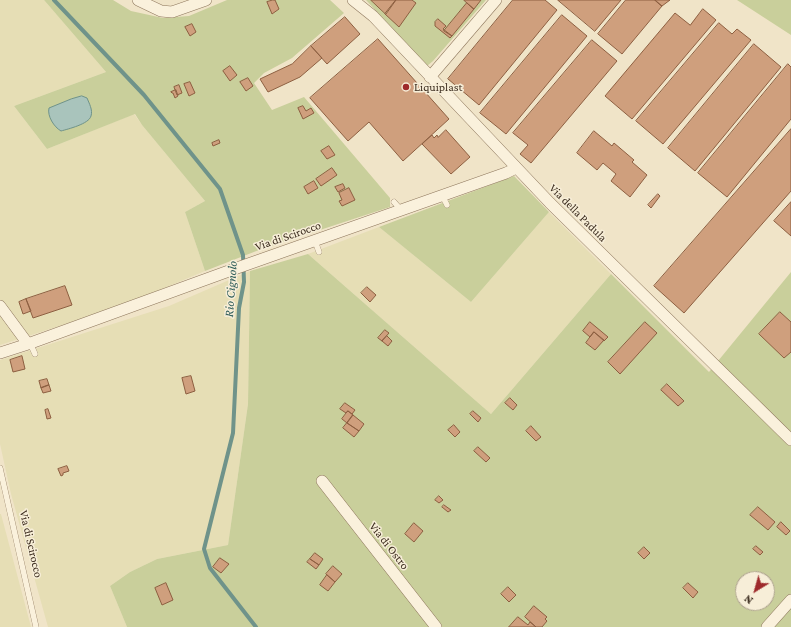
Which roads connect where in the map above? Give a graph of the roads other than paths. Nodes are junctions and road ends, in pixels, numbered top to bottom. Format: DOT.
graph roads {
  1 [pos="138,0"];
  2 [pos="206,0"];
  3 [pos="353,0"];
  4 [pos="496,0"];
  5 [pos="430,77"];
  6 [pos="516,168"];
  7 [pos="315,241"];
  8 [pos="319,252"];
  9 [pos="0,306"];
  10 [pos="31,347"];
  11 [pos="0,352"];
  12 [pos="791,440"];
  13 [pos="0,468"];
  14 [pos="322,481"];
  15 [pos="791,600"];
  16 [pos="36,627"];
  17 [pos="436,627"];
  18 [pos="767,627"];
  1 -- 2 [label="street"];
  3 -- 5 [label="street, Via della Padula"];
  4 -- 5 [label="street"];
  5 -- 6 [label="street, Via della Padula"];
  6 -- 7 [label="street, Via di Scirocco"];
  6 -- 12 [label="street, Via della Padula"];
  7 -- 8 [label="lane"];
  7 -- 10 [label="street, Via di Scirocco"];
  9 -- 10 [label="street"];
  10 -- 11 [label="street, Via di Scirocco"];
  13 -- 16 [label="lane, Via di Scirocco"];
  14 -- 17 [label="street, Via di Ostro"];
  15 -- 18 [label="street"];
}
